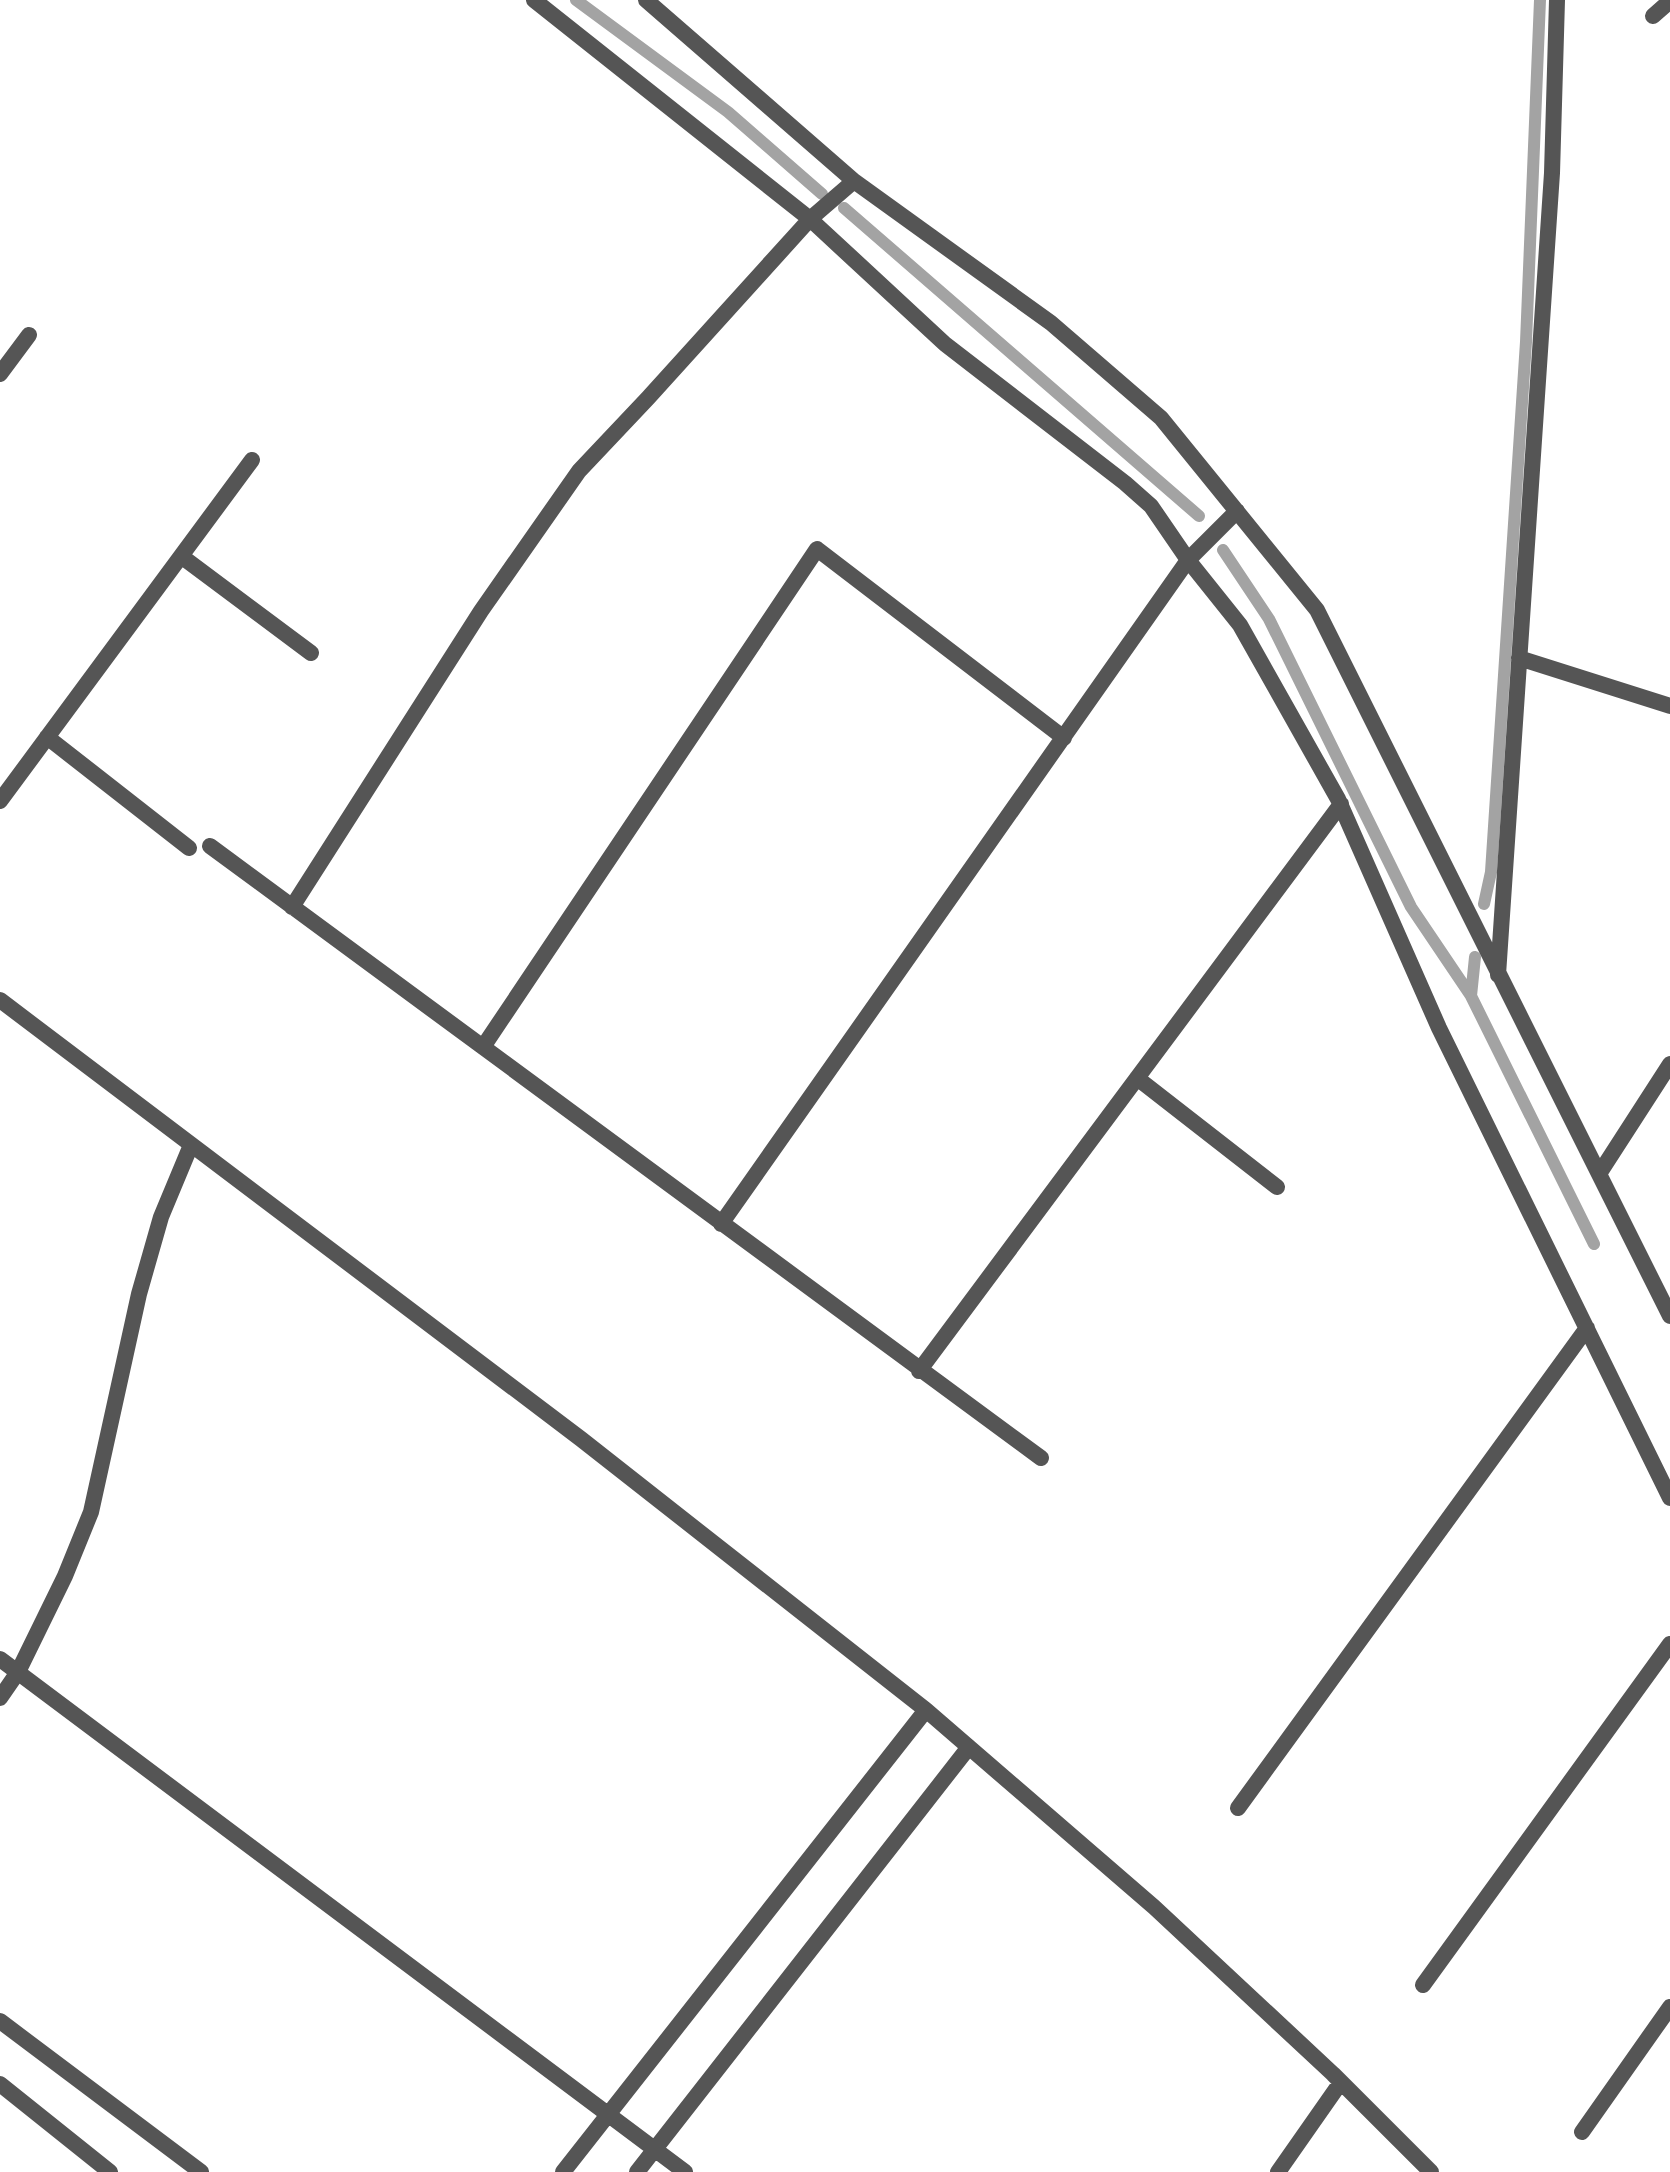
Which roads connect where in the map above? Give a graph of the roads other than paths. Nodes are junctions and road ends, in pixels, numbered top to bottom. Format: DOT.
graph roads {
  1 [pos="534,0"];
  2 [pos="646,0"];
  3 [pos="1557,0"];
  4 [pos="1670,1"];
  5 [pos="1653,16"];
  6 [pos="854,181"];
  7 [pos="810,219"];
  8 [pos="29,335"];
  9 [pos="0,374"];
  10 [pos="252,460"];
  11 [pos="1237,511"];
  12 [pos="181,556"];
  13 [pos="1188,560"];
  14 [pos="311,653"];
  15 [pos="1519,658"];
  16 [pos="1670,706"];
  17 [pos="47,737"];
  18 [pos="1064,738"];
  19 [pos="0,801"];
  20 [pos="1341,804"];
  21 [pos="210,846"];
  22 [pos="189,848"];
  23 [pos="292,907"];
  24 [pos="1498,976"];
  25 [pos="0,1000"];
  26 [pos="483,1047"];
  27 [pos="1670,1064"];
  28 [pos="1137,1078"];
  29 [pos="191,1145"];
  30 [pos="1599,1174"];
  31 [pos="1277,1187"];
  32 [pos="721,1224"];
  33 [pos="1670,1316"];
  34 [pos="1587,1328"];
  35 [pos="919,1371"];
  36 [pos="1041,1458"];
  37 [pos="1670,1498"];
  38 [pos="1670,1644"];
  39 [pos="0,1659"];
  40 [pos="18,1672"];
  41 [pos="0,1698"];
  42 [pos="926,1710"];
  43 [pos="969,1747"];
  44 [pos="1238,1808"];
  45 [pos="1423,1985"];
  46 [pos="1670,2007"];
  47 [pos="0,2021"];
  48 [pos="1341,2082"];
  49 [pos="0,2084"];
  50 [pos="607,2114"];
  51 [pos="1582,2132"];
  52 [pos="653,2149"];
  53 [pos="110,2172"];
  54 [pos="201,2172"];
  55 [pos="563,2172"];
  56 [pos="637,2172"];
  57 [pos="685,2172"];
  58 [pos="1278,2172"];
  59 [pos="1431,2172"];
  1 -- 7 [label="street"];
  2 -- 6 [label="street"];
  3 -- 15 [label="street"];
  4 -- 5 [label="street"];
  6 -- 7 [label="street"];
  6 -- 11 [label="street"];
  7 -- 13 [label="street"];
  7 -- 23 [label="street"];
  8 -- 9 [label="street"];
  10 -- 12 [label="street"];
  11 -- 13 [label="street"];
  11 -- 24 [label="street"];
  12 -- 14 [label="street"];
  12 -- 17 [label="street"];
  13 -- 18 [label="street"];
  13 -- 20 [label="street"];
  15 -- 16 [label="street"];
  15 -- 24 [label="street"];
  17 -- 19 [label="street"];
  17 -- 22 [label="street"];
  18 -- 26 [label="street"];
  18 -- 32 [label="street"];
  20 -- 28 [label="street"];
  20 -- 34 [label="street"];
  21 -- 23 [label="street"];
  23 -- 26 [label="street"];
  24 -- 30 [label="street"];
  25 -- 29 [label="street"];
  26 -- 32 [label="street"];
  27 -- 30 [label="street"];
  28 -- 31 [label="street"];
  28 -- 35 [label="street"];
  29 -- 40 [label="street"];
  29 -- 42 [label="street"];
  30 -- 33 [label="street"];
  32 -- 35 [label="street"];
  34 -- 37 [label="street"];
  34 -- 44 [label="street"];
  35 -- 36 [label="street"];
  38 -- 45 [label="street"];
  39 -- 40 [label="street"];
  40 -- 41 [label="street"];
  40 -- 50 [label="street"];
  42 -- 43 [label="street"];
  42 -- 50 [label="street"];
  43 -- 48 [label="street"];
  43 -- 52 [label="street"];
  46 -- 51 [label="street"];
  47 -- 54 [label="street"];
  48 -- 58 [label="street"];
  48 -- 59 [label="street"];
  49 -- 53 [label="street"];
  50 -- 52 [label="street"];
  50 -- 55 [label="street"];
  52 -- 56 [label="street"];
  52 -- 57 [label="street"];
}
